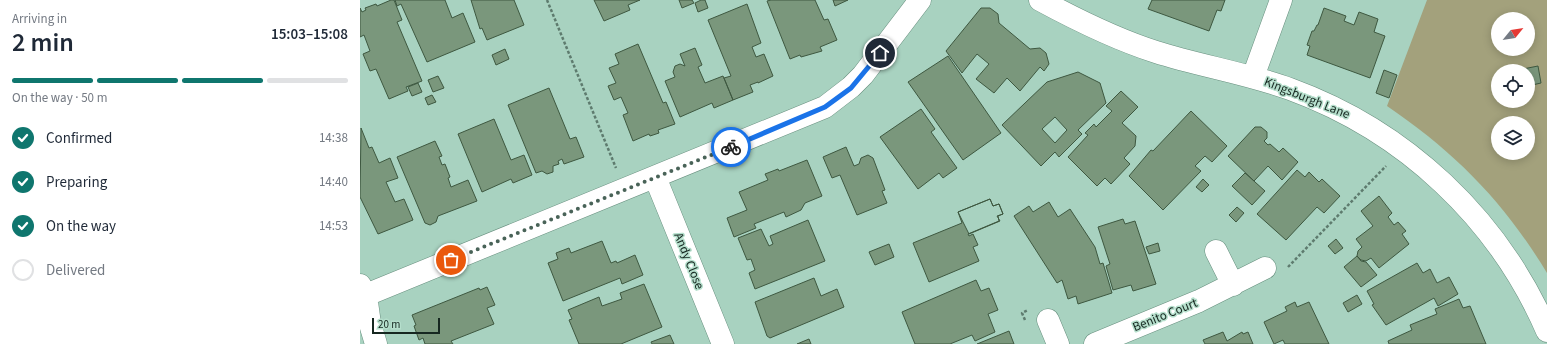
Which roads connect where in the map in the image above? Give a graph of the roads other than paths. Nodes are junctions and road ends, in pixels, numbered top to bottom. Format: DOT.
graph roads {
  1 [pos="1280,0"];
  2 [pos="1046,2"];
  3 [pos="919,3"];
  4 [pos="1253,77"];
  5 [pos="655,177"];
  6 [pos="1216,252"];
  7 [pos="1265,268"];
  8 [pos="1233,285"];
  9 [pos="363,290"];
  10 [pos="1048,320"];
  11 [pos="1547,331"];
  12 [pos="376,344"];
  13 [pos="723,344"];
  14 [pos="1058,344"];
  15 [pos="1096,344"];
  1 -- 4 [label="street"];
  2 -- 4 [label="street, Kingsburgh Lane"];
  3 -- 5 [label="street"];
  4 -- 11 [label="street, Kingsburgh Lane"];
  5 -- 9 [label="street"];
  5 -- 13 [label="street, Andy Close"];
  6 -- 8 [label="street"];
  7 -- 8 [label="street, Benito Court"];
  8 -- 15 [label="street, Benito Court"];
  9 -- 12 [label="street"];
  10 -- 14 [label="street"];
}
